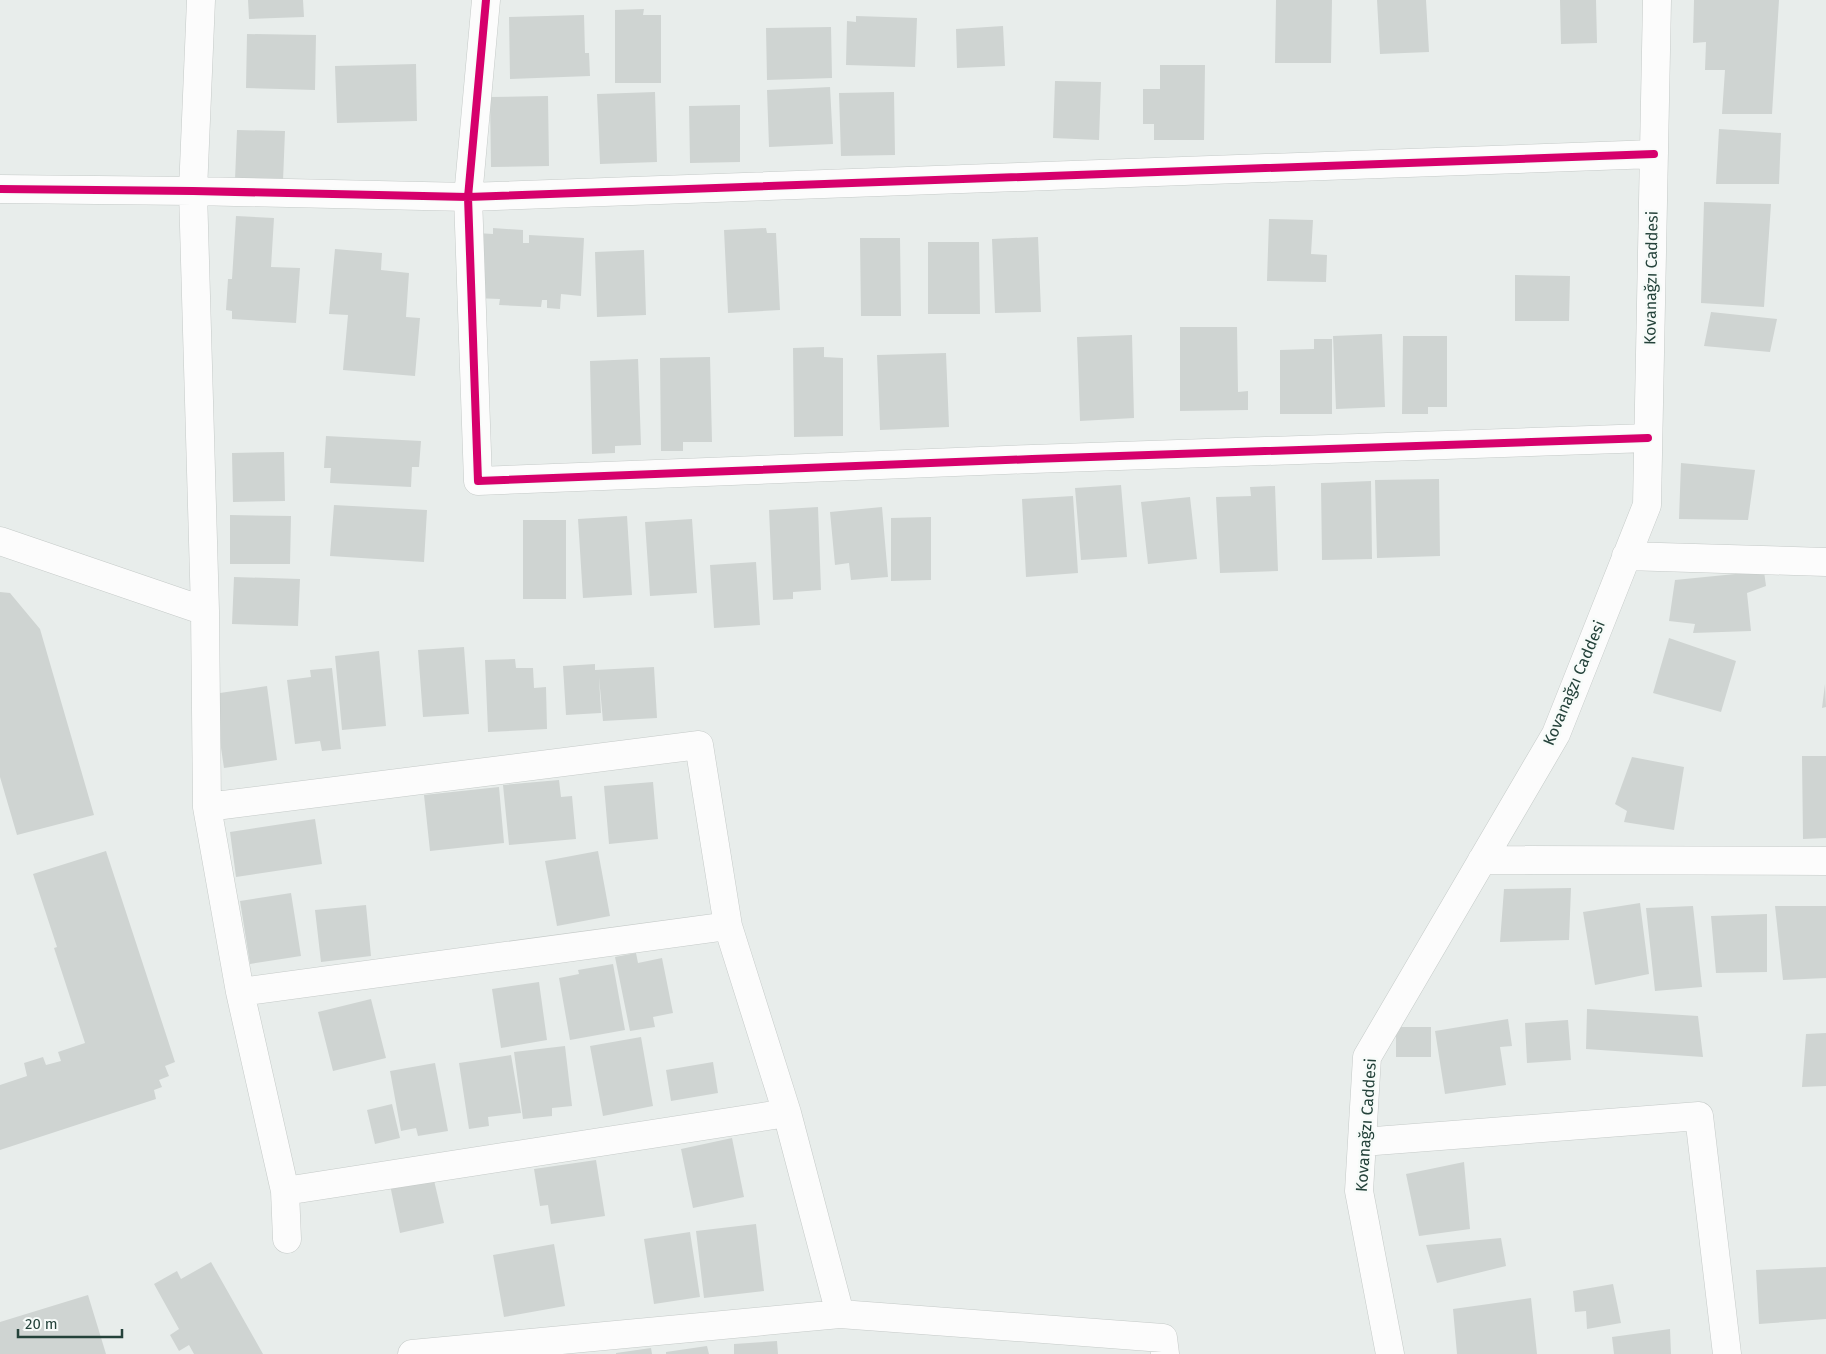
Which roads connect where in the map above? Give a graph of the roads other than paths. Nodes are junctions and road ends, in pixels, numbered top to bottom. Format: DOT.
graph roads {
  1 [pos="201,0"];
  2 [pos="486,0"];
  3 [pos="1657,0"];
  4 [pos="1654,154"];
  5 [pos="0,189"];
  6 [pos="193,191"];
  7 [pos="468,197"];
  8 [pos="1648,438"];
  9 [pos="0,541"];
  10 [pos="1626,556"];
  11 [pos="1826,562"];
  12 [pos="205,611"];
  13 [pos="207,807"];
  14 [pos="1482,860"];
  15 [pos="1826,861"];
  16 [pos="728,926"];
  17 [pos="240,992"];
  18 [pos="787,1113"];
  19 [pos="1362,1142"];
  20 [pos="285,1191"];
  21 [pos="287,1239"];
  22 [pos="840,1314"];
  23 [pos="564,1347"];
  24 [pos="412,1354"];
  25 [pos="1165,1354"];
  26 [pos="1390,1354"];
  27 [pos="1727,1354"];
  1 -- 6 [label="street"];
  2 -- 7 [label="street"];
  3 -- 4 [label="street, Kovanağzı Caddesi"];
  4 -- 7 [label="street"];
  4 -- 8 [label="street, Kovanağzı Caddesi"];
  5 -- 6 [label="street"];
  6 -- 7 [label="street"];
  6 -- 12 [label="street"];
  7 -- 8 [label="street"];
  8 -- 10 [label="street, Kovanağzı Caddesi"];
  9 -- 12 [label="street"];
  10 -- 11 [label="street"];
  10 -- 14 [label="street, Kovanağzı Caddesi"];
  12 -- 13 [label="street"];
  13 -- 16 [label="street"];
  13 -- 17 [label="street"];
  14 -- 15 [label="street"];
  14 -- 19 [label="street, Kovanağzı Caddesi"];
  16 -- 17 [label="street"];
  16 -- 18 [label="street"];
  17 -- 20 [label="street"];
  18 -- 20 [label="street"];
  18 -- 22 [label="street"];
  19 -- 26 [label="street, Kovanağzı Caddesi"];
  19 -- 27 [label="street"];
  20 -- 21 [label="street"];
  22 -- 23 [label="street"];
  22 -- 25 [label="street"];
  23 -- 24 [label="street"];
}
